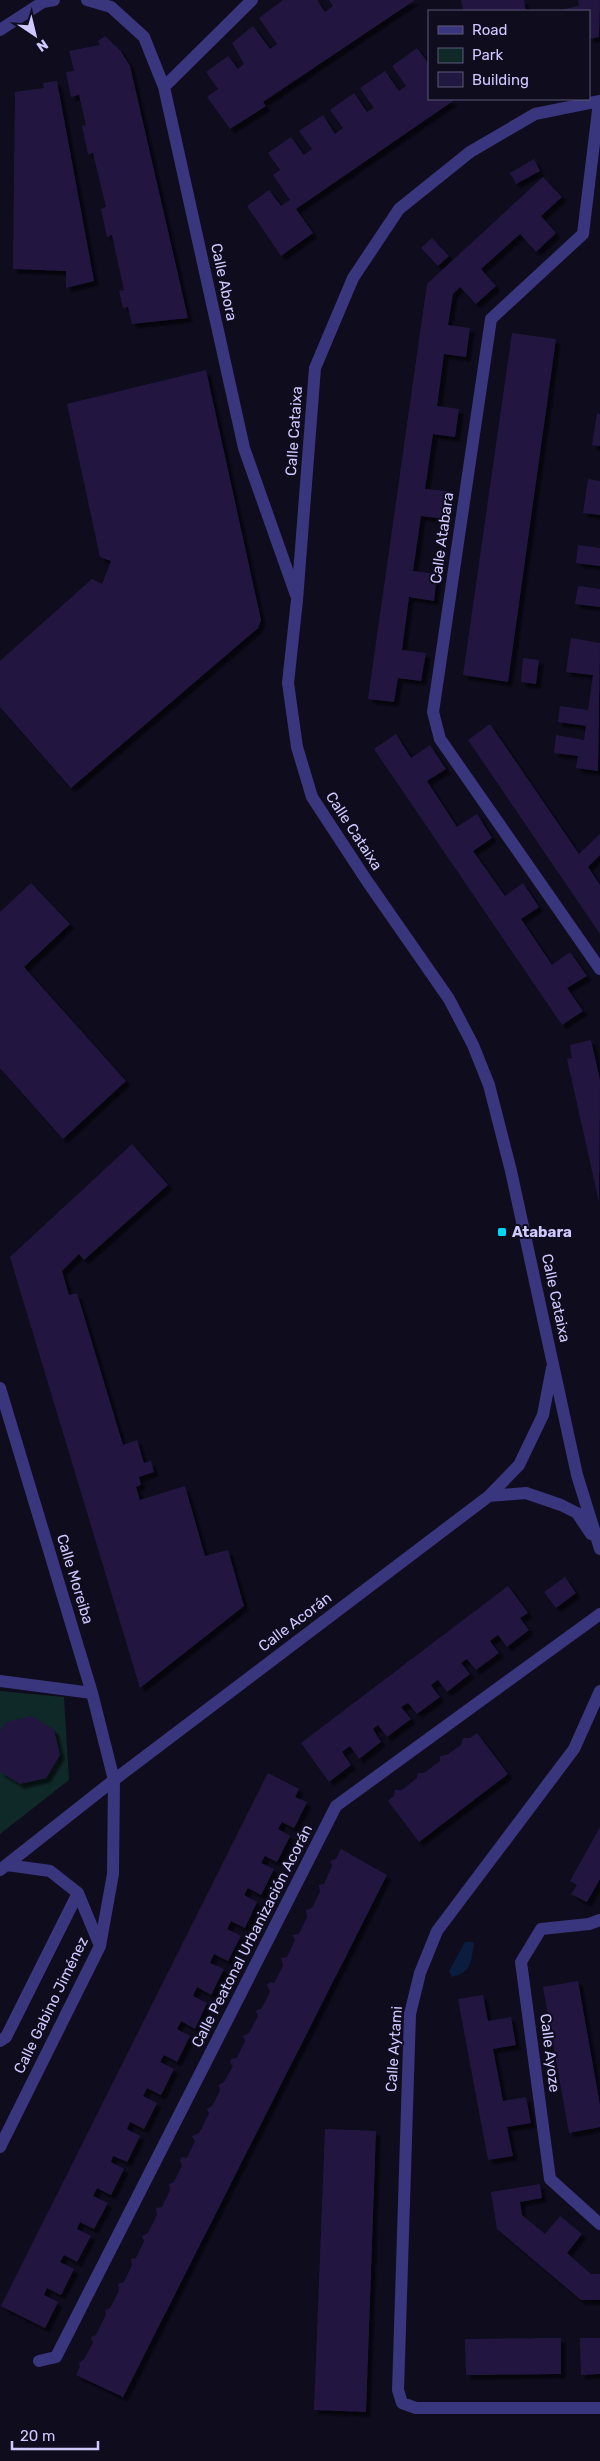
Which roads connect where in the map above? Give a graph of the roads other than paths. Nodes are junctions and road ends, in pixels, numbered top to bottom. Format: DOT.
graph roads {
  1 [pos="54,0"];
  2 [pos="87,0"];
  3 [pos="252,0"];
  4 [pos="0,30"];
  5 [pos="164,87"];
  6 [pos="600,102"];
  7 [pos="297,600"];
  8 [pos="600,970"];
  9 [pos="553,1361"];
  10 [pos="0,1388"];
  11 [pos="489,1496"];
  12 [pos="600,1549"];
  13 [pos="600,1614"];
  14 [pos="0,1681"];
  15 [pos="600,1692"];
  16 [pos="92,1693"];
  17 [pos="114,1780"];
  18 [pos="3,1867"];
  19 [pos="78,1893"];
  20 [pos="600,1920"];
  21 [pos="100,1946"];
  22 [pos="0,2041"];
  23 [pos="0,2147"];
  24 [pos="600,2224"];
  25 [pos="39,2361"];
  26 [pos="600,2408"];
  1 -- 4 [label="street"];
  2 -- 5 [label="street, Calle Abora"];
  3 -- 5 [label="street"];
  5 -- 7 [label="street, Calle Abora"];
  6 -- 7 [label="street, Calle Cataixa"];
  6 -- 8 [label="street, Calle Atabara"];
  7 -- 9 [label="street, Calle Cataixa"];
  9 -- 11 [label="street, Calle Acorán"];
  9 -- 12 [label="street, Calle Cataixa"];
  10 -- 16 [label="street, Calle Moreiba"];
  11 -- 12 [label="street"];
  11 -- 17 [label="street, Calle Acorán"];
  13 -- 25 [label="street, Calle Peatonal Urbanización Acorán"];
  14 -- 16 [label="street"];
  15 -- 26 [label="street, Calle Aytami"];
  16 -- 17 [label="street, Calle Moreiba"];
  17 -- 18 [label="street, Calle Acorán"];
  17 -- 21 [label="street, Calle Gabino Jiménez"];
  18 -- 19 [label="street"];
  19 -- 21 [label="street"];
  19 -- 22 [label="street"];
  20 -- 24 [label="street, Calle Ayoze"];
  21 -- 23 [label="street, Calle Gabino Jiménez"];
}
